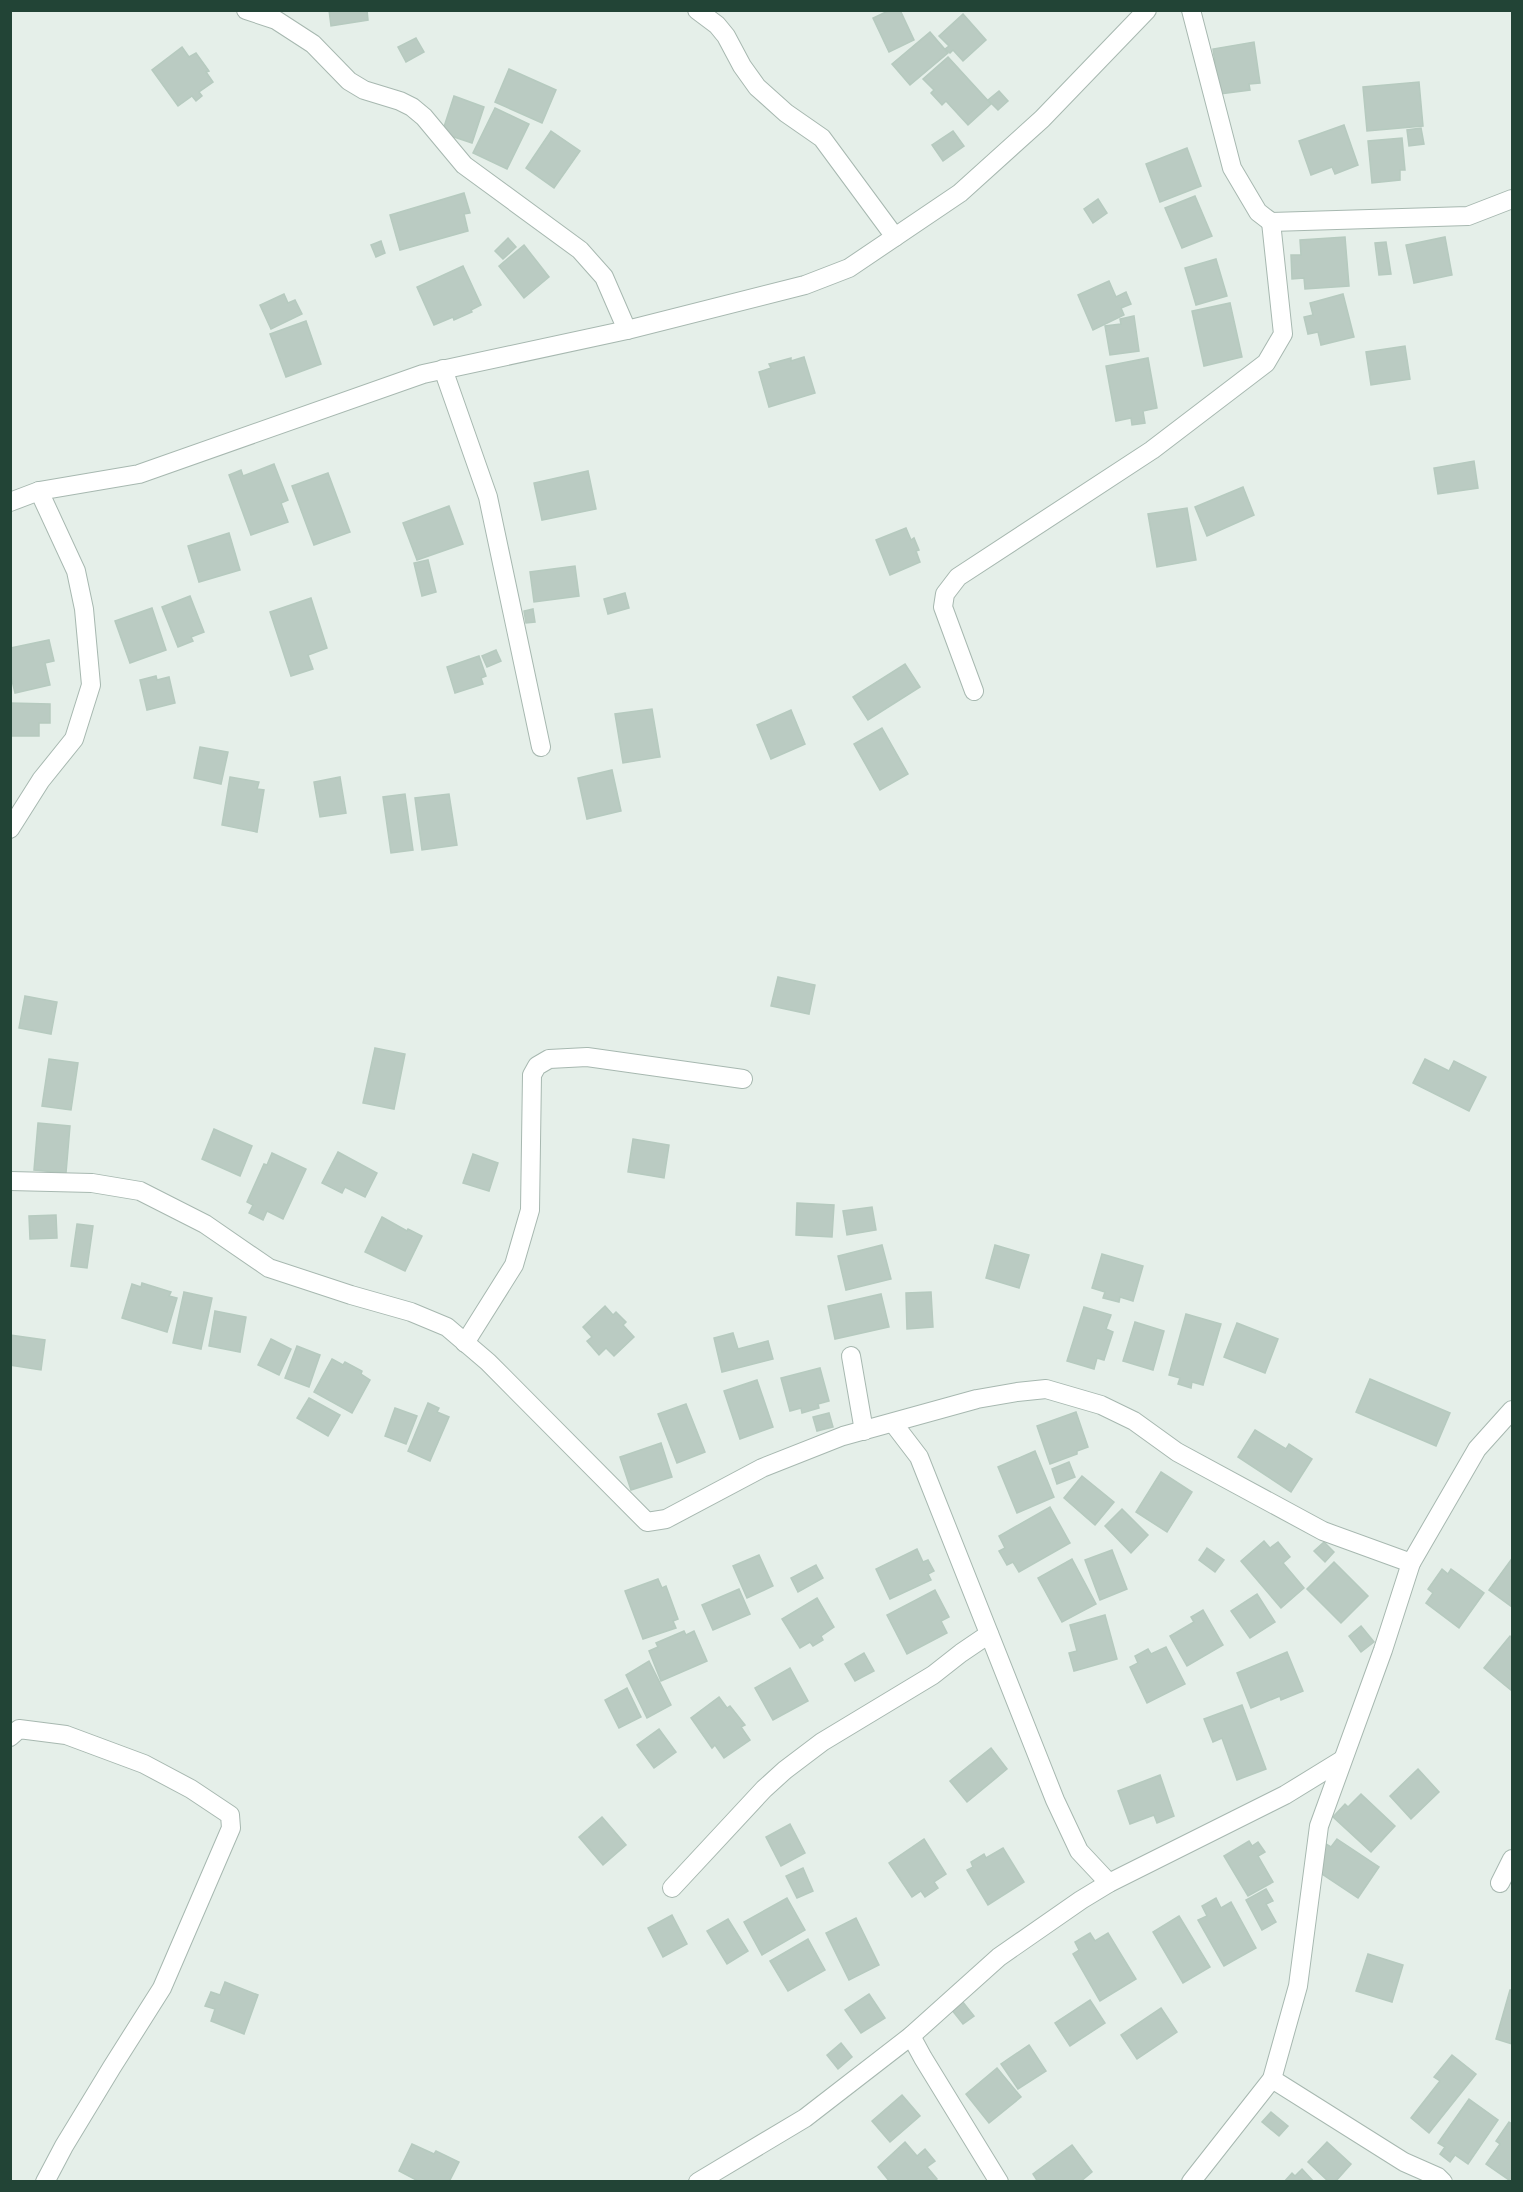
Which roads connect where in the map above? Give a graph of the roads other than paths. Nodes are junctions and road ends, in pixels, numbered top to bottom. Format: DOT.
graph roads {
  1 [pos="246,10"];
  2 [pos="696,10"];
  3 [pos="1191,10"];
  4 [pos="1145,11"];
  5 [pos="1512,199"];
  6 [pos="1271,222"];
  7 [pos="895,237"];
  8 [pos="627,330"];
  9 [pos="443,369"];
  10 [pos="39,491"];
  11 [pos="10,502"];
  12 [pos="974,691"];
  13 [pos="540,747"];
  14 [pos="10,829"];
  15 [pos="743,1079"];
  16 [pos="10,1181"];
  17 [pos="465,1343"];
  18 [pos="851,1356"];
  19 [pos="1512,1410"];
  20 [pos="893,1423"];
  21 [pos="864,1431"];
  22 [pos="1411,1563"];
  23 [pos="988,1634"];
  24 [pos="10,1737"];
  25 [pos="1342,1760"];
  26 [pos="1512,1859"];
  27 [pos="1109,1883"];
  28 [pos="1500,1883"];
  29 [pos="672,1888"];
  30 [pos="912,2036"];
  31 [pos="1272,2079"];
  32 [pos="45,2181"];
  33 [pos="698,2181"];
  34 [pos="999,2181"];
  35 [pos="1191,2181"];
  36 [pos="1443,2181"];
  1 -- 8 [label="street"];
  2 -- 7 [label="street"];
  3 -- 6 [label="street"];
  4 -- 7 [label="street"];
  5 -- 6 [label="street"];
  6 -- 12 [label="street"];
  7 -- 8 [label="street"];
  8 -- 9 [label="street"];
  9 -- 10 [label="street"];
  9 -- 13 [label="street"];
  10 -- 11 [label="street"];
  10 -- 14 [label="street"];
  15 -- 17 [label="street"];
  16 -- 17 [label="street"];
  17 -- 21 [label="street"];
  18 -- 21 [label="street"];
  19 -- 22 [label="street"];
  20 -- 21 [label="street"];
  20 -- 22 [label="street"];
  20 -- 23 [label="street"];
  22 -- 25 [label="street"];
  23 -- 27 [label="street"];
  23 -- 29 [label="street"];
  24 -- 32 [label="street"];
  25 -- 27 [label="street"];
  25 -- 31 [label="street"];
  26 -- 28 [label="street"];
  27 -- 30 [label="street"];
  30 -- 33 [label="street"];
  30 -- 34 [label="street"];
  31 -- 35 [label="street"];
  31 -- 36 [label="street"];
}
